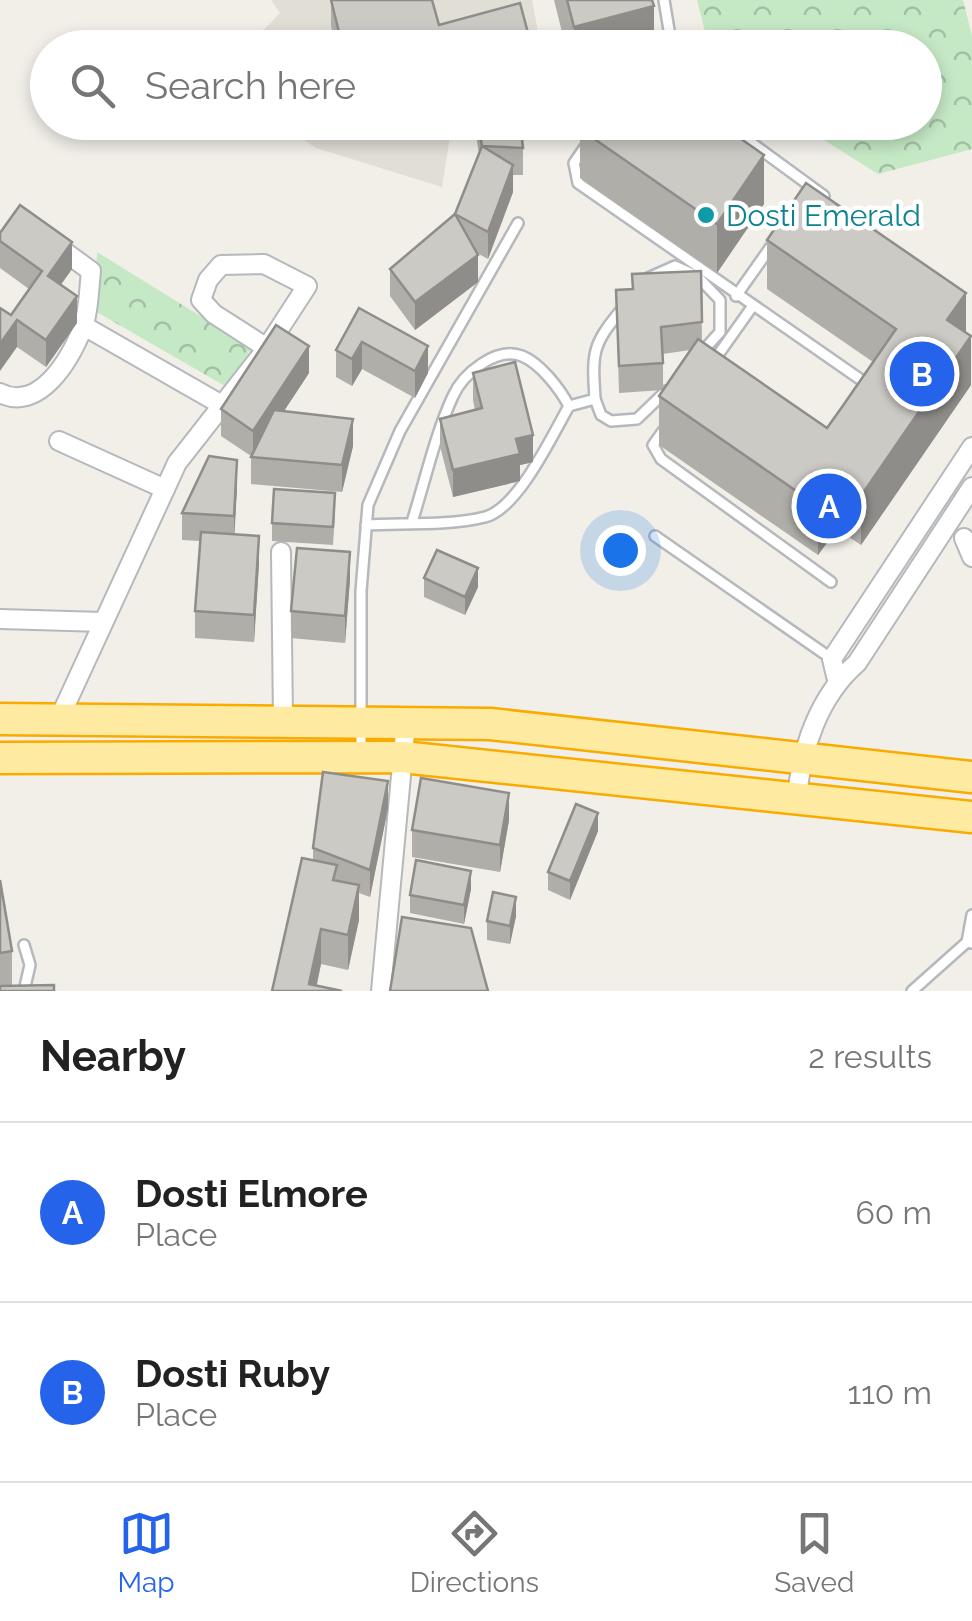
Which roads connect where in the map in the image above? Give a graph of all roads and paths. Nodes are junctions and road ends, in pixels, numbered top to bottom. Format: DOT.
graph roads {
  1 [pos="664,0"];
  2 [pos="669,30"];
  3 [pos="591,140"];
  4 [pos="747,140"];
  5 [pos="813,188"];
  6 [pos="829,199"];
  7 [pos="802,203"];
  8 [pos="518,223"];
  9 [pos="33,228"];
  10 [pos="780,234"];
  11 [pos="638,291"];
  12 [pos="736,296"];
  13 [pos="625,306"];
  14 [pos="752,307"];
  15 [pos="84,326"];
  16 [pos="267,348"];
  17 [pos="696,358"];
  18 [pos="708,368"];
  19 [pos="673,383"];
  20 [pos="867,384"];
  21 [pos="0,393"];
  22 [pos="596,399"];
  23 [pos="222,405"];
  24 [pos="569,406"];
  25 [pos="675,414"];
  26 [pos="59,441"];
  27 [pos="972,447"];
  28 [pos="972,487"];
  29 [pos="165,490"];
  30 [pos="412,522"];
  31 [pos="366,526"];
  32 [pos="654,536"];
  33 [pos="964,538"];
  34 [pos="282,552"];
  35 [pos="972,557"];
  36 [pos="830,582"];
  37 [pos="0,619"];
  38 [pos="104,622"];
  39 [pos="832,659"];
  40 [pos="837,680"];
  41 [pos="0,719"];
  42 [pos="58,719"];
  43 [pos="283,720"];
  44 [pos="362,721"];
  45 [pos="406,722"];
  46 [pos="402,757"];
  47 [pos="0,758"];
  48 [pos="360,758"];
  49 [pos="800,758"];
  50 [pos="972,777"];
  51 [pos="796,798"];
  52 [pos="972,817"];
  53 [pos="972,915"];
  54 [pos="970,942"];
  55 [pos="24,945"];
  56 [pos="24,991"];
  57 [pos="381,991"];
  58 [pos="912,991"];
  1 -- 2 [label="lane"];
  3 -- 12 [label="lane"];
  4 -- 5 [label="lane"];
  5 -- 6 [label="lane"];
  5 -- 7 [label="lane"];
  8 -- 31 [label="lane"];
  9 -- 15 [label="street"];
  10 -- 12 [label="lane"];
  11 -- 17 [label="lane"];
  12 -- 14 [label="lane"];
  13 -- 22 [label="lane"];
  14 -- 18 [label="lane"];
  14 -- 20 [label="lane"];
  15 -- 21 [label="street"];
  15 -- 23 [label="street"];
  16 -- 16 [label="street"];
  16 -- 23 [label="street"];
  19 -- 22 [label="lane"];
  22 -- 24 [label="lane"];
  23 -- 29 [label="street"];
  24 -- 30 [label="lane"];
  24 -- 30 [label="lane"];
  25 -- 36 [label="lane"];
  26 -- 29 [label="street"];
  27 -- 39 [label="street"];
  28 -- 40 [label="street"];
  29 -- 38 [label="street"];
  30 -- 31 [label="lane"];
  31 -- 44 [label="lane"];
  32 -- 39 [label="lane"];
  33 -- 35 [label="street"];
  34 -- 43 [label="street"];
  37 -- 38 [label="street"];
  38 -- 42 [label="street"];
  39 -- 40 [label="street"];
  40 -- 49 [label="street"];
  41 -- 42 [label="highway"];
  42 -- 43 [label="highway"];
  43 -- 44 [label="highway"];
  44 -- 45 [label="highway"];
  44 -- 48 [label="lane"];
  45 -- 46 [label="street"];
  45 -- 49 [label="highway"];
  46 -- 48 [label="highway"];
  46 -- 51 [label="highway"];
  46 -- 57 [label="street"];
  47 -- 48 [label="highway"];
  49 -- 50 [label="highway"];
  49 -- 51 [label="street"];
  51 -- 52 [label="highway"];
  53 -- 54 [label="lane"];
  54 -- 58 [label="lane"];
  55 -- 56 [label="lane"];
}
